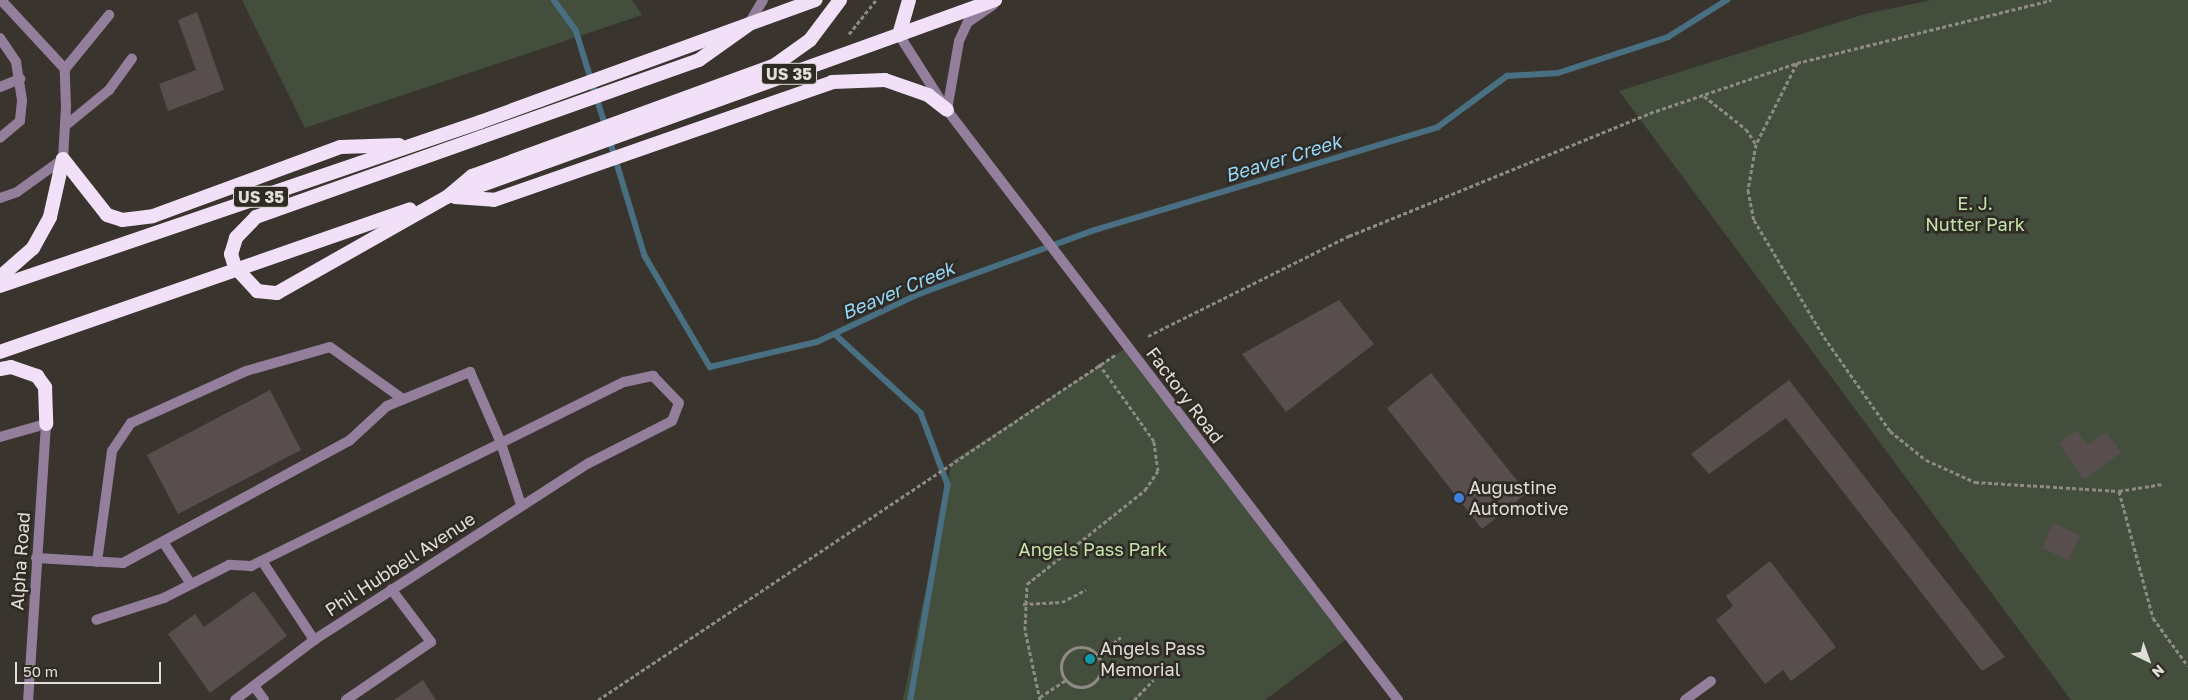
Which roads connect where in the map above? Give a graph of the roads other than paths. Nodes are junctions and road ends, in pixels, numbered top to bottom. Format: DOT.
graph roads {
  1 [pos="1,0"];
  2 [pos="764,0"];
  3 [pos="815,0"];
  4 [pos="840,0"];
  5 [pos="910,0"];
  6 [pos="995,0"];
  7 [pos="999,0"];
  8 [pos="109,14"];
  9 [pos="748,25"];
  10 [pos="899,35"];
  11 [pos="0,38"];
  12 [pos="132,58"];
  13 [pos="65,69"];
  14 [pos="20,79"];
  15 [pos="0,87"];
  16 [pos="947,110"];
  17 [pos="65,126"];
  18 [pos="0,138"];
  19 [pos="414,144"];
  20 [pos="539,158"];
  21 [pos="63,159"];
  22 [pos="447,197"];
  23 [pos="0,198"];
  24 [pos="235,267"];
  25 [pos="0,278"];
  26 [pos="0,286"];
  27 [pos="0,352"];
  28 [pos="0,369"];
  29 [pos="403,399"];
  30 [pos="46,424"];
  31 [pos="0,437"];
  32 [pos="501,442"];
  33 [pos="521,505"];
  34 [pos="163,542"];
  35 [pos="36,558"];
  36 [pos="262,561"];
  37 [pos="97,562"];
  38 [pos="191,584"];
  39 [pos="391,590"];
  40 [pos="96,620"];
  41 [pos="314,640"];
  42 [pos="1712,681"];
  43 [pos="254,686"];
  44 [pos="28,700"];
  45 [pos="235,700"];
  46 [pos="264,700"];
  47 [pos="346,700"];
  48 [pos="1398,700"];
  49 [pos="1685,700"];
  1 -- 13 [label="street"];
  2 -- 9 [label="street"];
  3 -- 9 [label="highway, US 35"];
  4 -- 20 [label="highway"];
  5 -- 10 [label="highway"];
  6 -- 10 [label="highway, US 35"];
  7 -- 16 [label="street"];
  8 -- 13 [label="street"];
  9 -- 19 [label="highway, US 35"];
  9 -- 24 [label="highway"];
  10 -- 16 [label="street, Factory Road"];
  10 -- 20 [label="highway, US 35"];
  11 -- 14 [label="street"];
  12 -- 17 [label="street"];
  13 -- 17 [label="street"];
  14 -- 15 [label="street"];
  14 -- 18 [label="street"];
  16 -- 22 [label="highway"];
  16 -- 48 [label="street, Factory Road"];
  17 -- 21 [label="street"];
  19 -- 21 [label="highway"];
  19 -- 26 [label="highway, US 35"];
  20 -- 22 [label="highway, US 35"];
  21 -- 23 [label="street"];
  21 -- 25 [label="highway"];
  22 -- 24 [label="highway, US 35"];
  22 -- 24 [label="highway"];
  24 -- 27 [label="highway, US 35"];
  28 -- 30 [label="highway"];
  29 -- 32 [label="street"];
  29 -- 34 [label="street"];
  29 -- 37 [label="street"];
  30 -- 31 [label="street"];
  30 -- 35 [label="street, Alpha Road"];
  32 -- 33 [label="street"];
  32 -- 33 [label="street, Phil Hubbell Avenue"];
  32 -- 36 [label="street"];
  33 -- 39 [label="street, Phil Hubbell Avenue"];
  34 -- 37 [label="street"];
  34 -- 38 [label="street"];
  35 -- 37 [label="street"];
  35 -- 44 [label="street, Alpha Road"];
  36 -- 38 [label="street"];
  36 -- 41 [label="street"];
  38 -- 40 [label="street"];
  39 -- 41 [label="street, Phil Hubbell Avenue"];
  39 -- 47 [label="street"];
  41 -- 43 [label="street, Phil Hubbell Avenue"];
  42 -- 49 [label="street"];
  43 -- 45 [label="street, Phil Hubbell Avenue"];
  43 -- 46 [label="street"];
}
